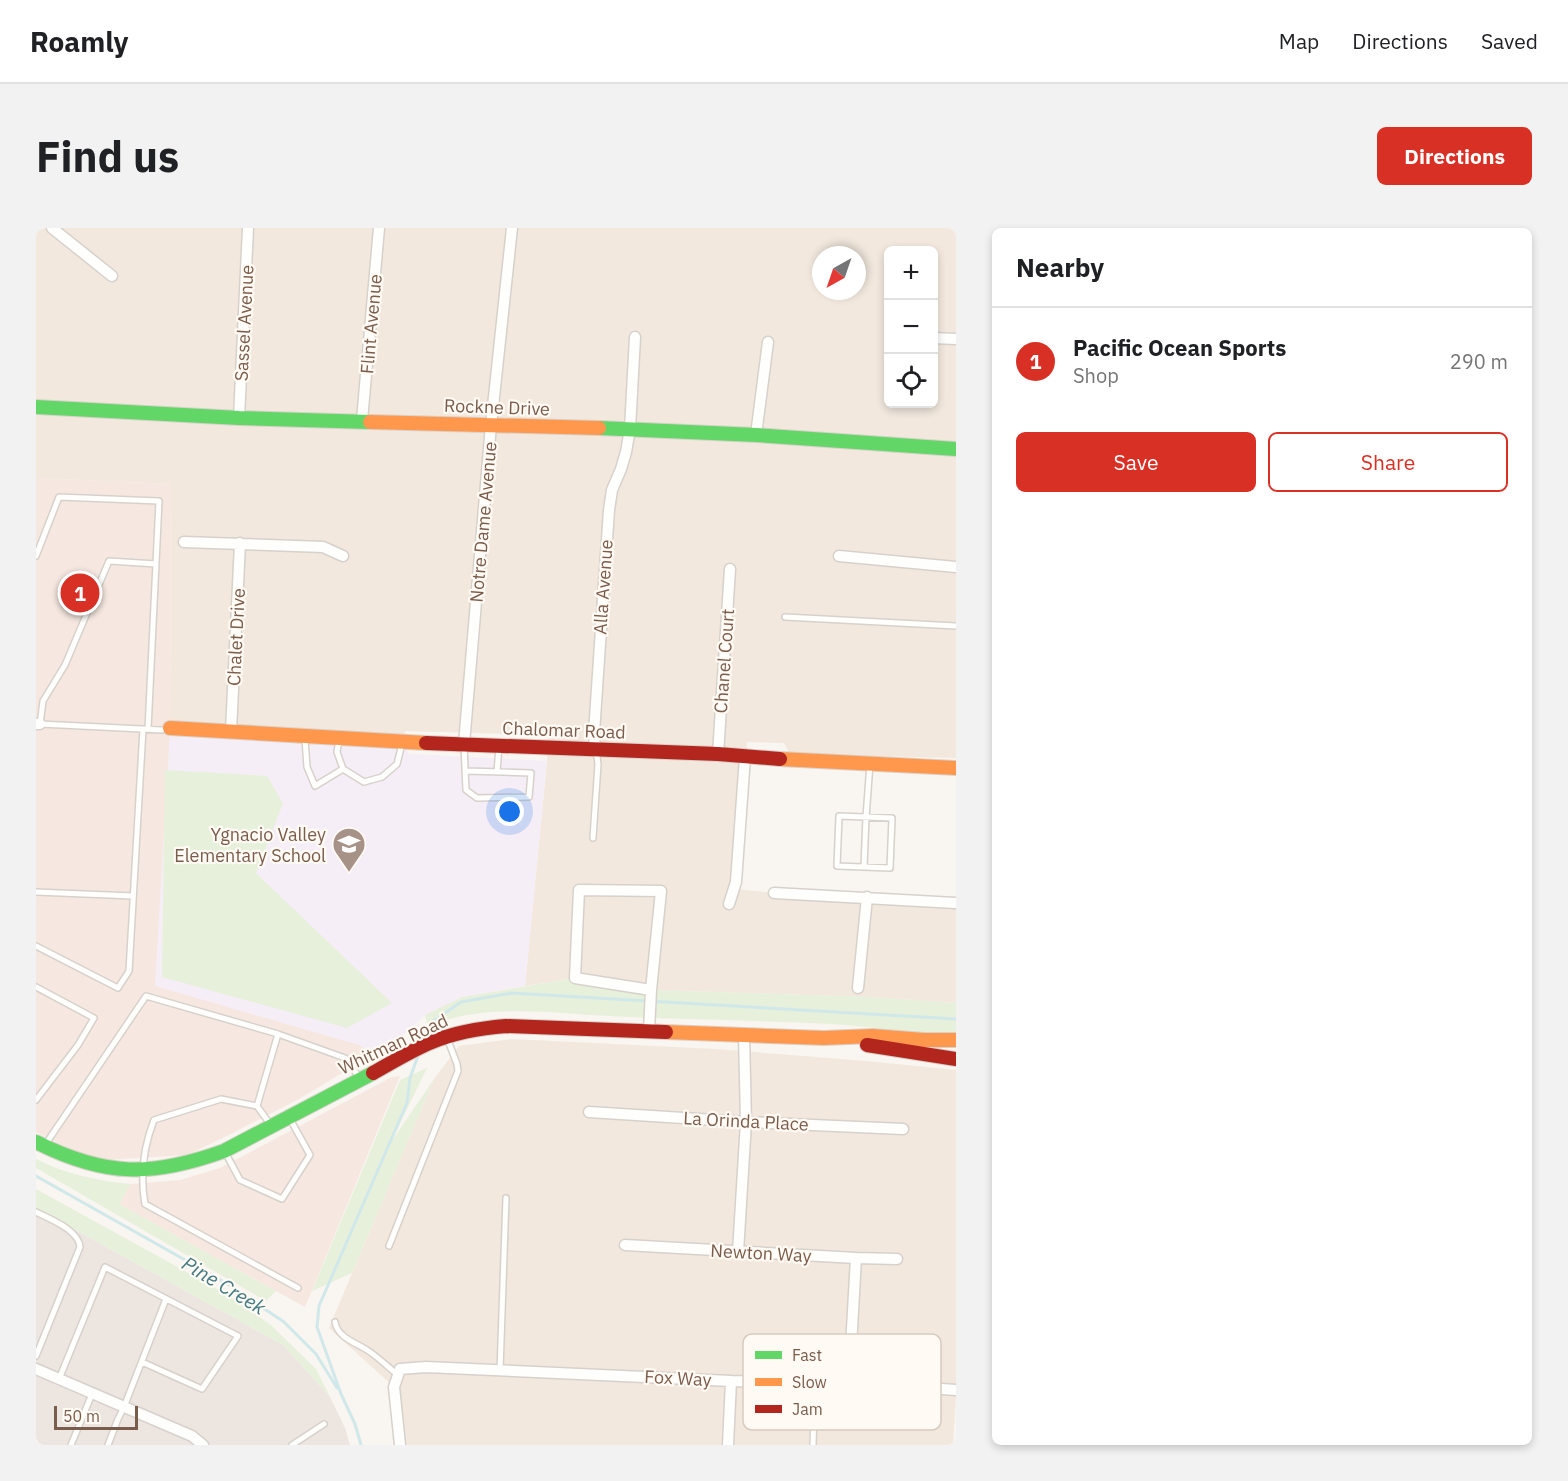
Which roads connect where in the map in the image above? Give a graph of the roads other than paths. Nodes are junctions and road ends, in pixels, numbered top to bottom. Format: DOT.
graph roads {
  1 [pos="52,228"];
  2 [pos="248,228"];
  3 [pos="379,228"];
  4 [pos="512,228"];
  5 [pos="112,276"];
  6 [pos="635,337"];
  7 [pos="938,338"];
  8 [pos="956,339"];
  9 [pos="768,342"];
  10 [pos="36,407"];
  11 [pos="239,417"];
  12 [pos="362,420"];
  13 [pos="490,426"];
  14 [pos="630,429"];
  15 [pos="756,435"];
  16 [pos="956,449"];
  17 [pos="184,542"];
  18 [pos="240,543"];
  19 [pos="36,556"];
  20 [pos="343,556"];
  21 [pos="839,556"];
  22 [pos="156,564"];
  23 [pos="956,567"];
  24 [pos="730,569"];
  25 [pos="785,616"];
  26 [pos="956,626"];
  27 [pos="38,724"];
  28 [pos="146,729"];
  29 [pos="166,729"];
  30 [pos="231,731"];
  31 [pos="304,736"];
  32 [pos="339,739"];
  33 [pos="403,742"];
  34 [pos="464,744"];
  35 [pos="500,745"];
  36 [pos="595,748"];
  37 [pos="718,754"];
  38 [pos="745,757"];
  39 [pos="870,764"];
  40 [pos="956,768"];
  41 [pos="343,769"];
  42 [pos="466,771"];
  43 [pos="497,772"];
  44 [pos="866,817"];
  45 [pos="593,838"];
  46 [pos="864,867"];
  47 [pos="36,892"];
  48 [pos="774,893"];
  49 [pos="133,896"];
  50 [pos="867,897"];
  51 [pos="956,903"];
  52 [pos="729,904"];
  53 [pos="36,946"];
  54 [pos="36,987"];
  55 [pos="858,988"];
  56 [pos="651,990"];
  57 [pos="649,1024"];
  58 [pos="278,1034"];
  59 [pos="744,1035"];
  60 [pos="447,1036"];
  61 [pos="824,1038"];
  62 [pos="956,1040"];
  63 [pos="956,1052"];
  64 [pos="942,1056"];
  65 [pos="956,1059"];
  66 [pos="361,1078"];
  67 [pos="36,1100"];
  68 [pos="257,1106"];
  69 [pos="589,1112"];
  70 [pos="289,1117"];
  71 [pos="746,1122"];
  72 [pos="271,1126"];
  73 [pos="903,1129"];
  74 [pos="40,1145"];
  75 [pos="224,1151"];
  76 [pos="143,1170"];
  77 [pos="506,1198"];
  78 [pos="36,1212"];
  79 [pos="625,1245"];
  80 [pos="389,1246"];
  81 [pos="738,1252"];
  82 [pos="856,1258"];
  83 [pos="897,1258"];
  84 [pos="298,1288"];
  85 [pos="166,1299"];
  86 [pos="335,1322"];
  87 [pos="852,1334"];
  88 [pos="36,1356"];
  89 [pos="142,1362"];
  90 [pos="36,1369"];
  91 [pos="500,1370"];
  92 [pos="399,1372"];
  93 [pos="59,1379"];
  94 [pos="732,1381"];
  95 [pos="743,1381"];
  96 [pos="941,1389"];
  97 [pos="956,1390"];
  98 [pos="93,1393"];
  99 [pos="124,1407"];
  100 [pos="324,1424"];
  101 [pos="814,1430"];
  102 [pos="71,1445"];
  103 [pos="108,1445"];
  104 [pos="203,1445"];
  105 [pos="292,1445"];
  106 [pos="400,1445"];
  107 [pos="728,1445"];
  108 [pos="813,1445"];
  1 -- 5 [label="street"];
  2 -- 11 [label="street, Sassel Avenue"];
  3 -- 12 [label="street, Flint Avenue"];
  4 -- 13 [label="street, Notre Dame Avenue"];
  6 -- 14 [label="street, Alla Avenue"];
  7 -- 8 [label="street"];
  9 -- 15 [label="street"];
  10 -- 11 [label="street, Rockne Drive"];
  11 -- 12 [label="street, Rockne Drive"];
  12 -- 13 [label="street, Rockne Drive"];
  13 -- 14 [label="street, Rockne Drive"];
  13 -- 34 [label="street, Notre Dame Avenue"];
  14 -- 15 [label="street, Rockne Drive"];
  14 -- 36 [label="street, Alla Avenue"];
  15 -- 16 [label="street, Rockne Drive"];
  17 -- 18 [label="street"];
  18 -- 20 [label="street"];
  18 -- 30 [label="street, Chalet Drive"];
  19 -- 22 [label="lane"];
  21 -- 23 [label="street"];
  22 -- 27 [label="lane"];
  22 -- 28 [label="lane"];
  24 -- 37 [label="street, Chanel Court"];
  25 -- 26 [label="lane"];
  27 -- 28 [label="lane"];
  28 -- 29 [label="lane"];
  28 -- 49 [label="lane"];
  29 -- 30 [label="street, Chalomar Road"];
  30 -- 31 [label="street, Chalomar Road"];
  31 -- 32 [label="street, Chalomar Road"];
  31 -- 41 [label="lane"];
  32 -- 33 [label="street, Chalomar Road"];
  32 -- 41 [label="lane"];
  33 -- 34 [label="street, Chalomar Road"];
  33 -- 41 [label="lane"];
  34 -- 35 [label="street, Chalomar Road"];
  34 -- 42 [label="lane"];
  35 -- 36 [label="street, Chalomar Road"];
  35 -- 43 [label="lane"];
  36 -- 37 [label="street, Chalomar Road"];
  36 -- 45 [label="lane"];
  37 -- 38 [label="street, Chalomar Road"];
  38 -- 39 [label="street, Chalomar Road"];
  38 -- 52 [label="street"];
  39 -- 40 [label="street, Chalomar Road"];
  39 -- 44 [label="lane"];
  42 -- 43 [label="lane"];
  42 -- 43 [label="lane"];
  44 -- 46 [label="lane"];
  44 -- 46 [label="lane"];
  44 -- 46 [label="lane"];
  47 -- 49 [label="lane"];
  48 -- 50 [label="street"];
  49 -- 53 [label="lane"];
  50 -- 51 [label="street"];
  50 -- 55 [label="street"];
  54 -- 67 [label="lane"];
  56 -- 56 [label="street"];
  56 -- 57 [label="street"];
  57 -- 59 [label="street, Whitman Road"];
  57 -- 60 [label="street, Whitman Road"];
  58 -- 66 [label="lane"];
  58 -- 68 [label="lane"];
  58 -- 74 [label="lane"];
  59 -- 61 [label="street, Whitman Road"];
  59 -- 71 [label="street"];
  60 -- 66 [label="street, Whitman Road"];
  60 -- 80 [label="lane"];
  61 -- 62 [label="street, Whitman Road"];
  61 -- 64 [label="street, Whitman Road"];
  63 -- 64 [label="street, Whitman Road"];
  64 -- 65 [label="street, Whitman Road"];
  66 -- 70 [label="street, Whitman Road"];
  68 -- 72 [label="lane"];
  68 -- 76 [label="lane"];
  69 -- 71 [label="street, La Orinda Place"];
  70 -- 72 [label="street, Whitman Road"];
  70 -- 75 [label="lane"];
  71 -- 73 [label="street, La Orinda Place"];
  71 -- 81 [label="street"];
  72 -- 75 [label="street, Whitman Road"];
  74 -- 76 [label="street, Whitman Road"];
  75 -- 76 [label="street, Whitman Road"];
  76 -- 84 [label="lane"];
  77 -- 91 [label="lane"];
  78 -- 88 [label="lane"];
  79 -- 81 [label="street, Newton Way"];
  81 -- 82 [label="street, Newton Way"];
  82 -- 83 [label="street, Newton Way"];
  82 -- 87 [label="street"];
  85 -- 89 [label="lane"];
  85 -- 89 [label="lane"];
  85 -- 93 [label="lane"];
  86 -- 92 [label="lane"];
  89 -- 99 [label="lane"];
  90 -- 93 [label="street"];
  91 -- 92 [label="street, Fox Way"];
  91 -- 94 [label="street, Fox Way"];
  92 -- 106 [label="street"];
  93 -- 98 [label="street"];
  94 -- 95 [label="street, Fox Way"];
  94 -- 107 [label="street"];
  96 -- 97 [label="street, Fox Way"];
  98 -- 99 [label="street"];
  98 -- 102 [label="lane"];
  99 -- 103 [label="lane"];
  99 -- 104 [label="street"];
  100 -- 105 [label="lane"];
  101 -- 108 [label="lane"];
}
